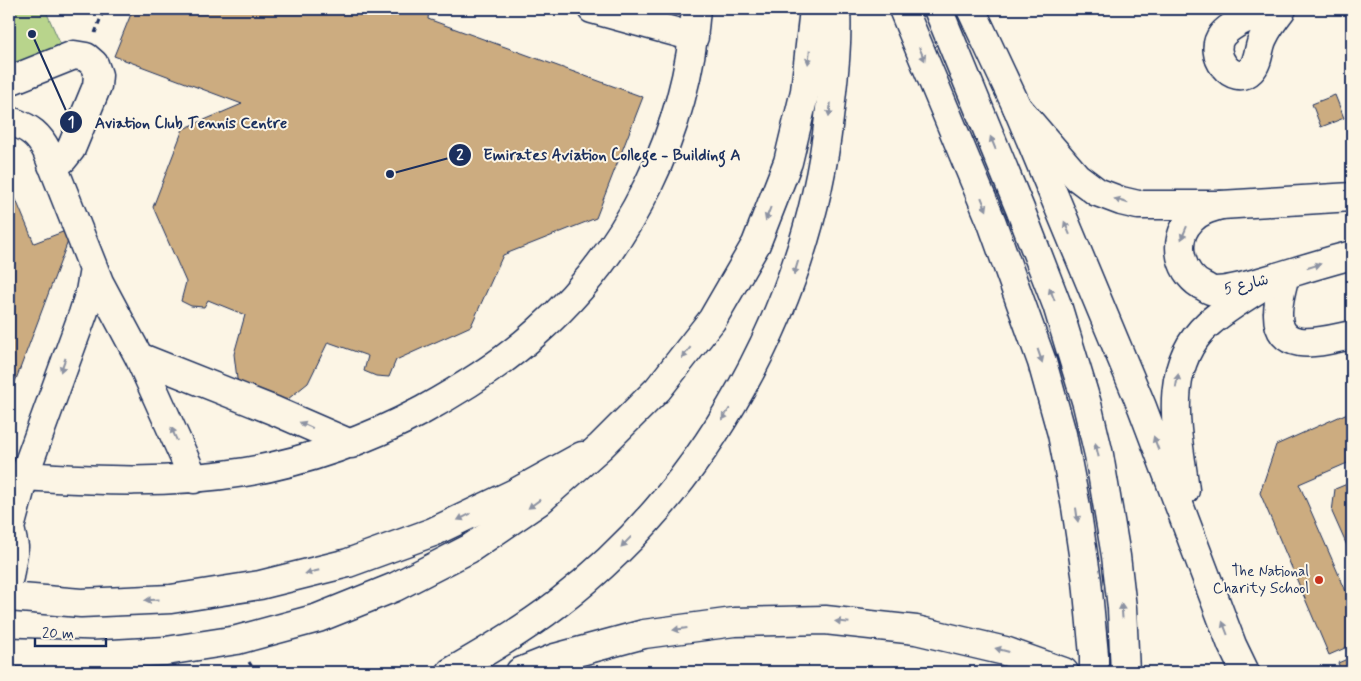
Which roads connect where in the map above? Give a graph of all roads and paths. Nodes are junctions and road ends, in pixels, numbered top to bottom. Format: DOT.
graph roads {
  1 [pos="592,9"];
  2 [pos="696,9"];
  3 [pos="814,9"];
  4 [pos="836,9"];
  5 [pos="903,9"];
  6 [pos="938,9"];
  7 [pos="971,9"];
  8 [pos="1269,9"];
  9 [pos="1282,9"];
  10 [pos="694,37"];
  11 [pos="9,81"];
  12 [pos="1017,107"];
  13 [pos="14,122"];
  14 [pos="52,165"];
  15 [pos="1352,197"];
  16 [pos="1221,205"];
  17 [pos="1352,255"];
  18 [pos="94,269"];
  19 [pos="1281,276"];
  20 [pos="1352,335"];
  21 [pos="74,336"];
  22 [pos="133,346"];
  23 [pos="351,444"];
  24 [pos="600,446"];
  25 [pos="24,476"];
  26 [pos="194,479"];
  27 [pos="9,528"];
  28 [pos="1190,534"];
  29 [pos="9,577"];
  30 [pos="9,597"];
  31 [pos="9,652"];
  32 [pos="1094,663"];
  33 [pos="1125,666"];
  34 [pos="451,672"];
  35 [pos="520,672"];
  36 [pos="1064,672"];
  37 [pos="1244,672"];
  1 -- 10 [label="main road"];
  2 -- 10 [label="main road"];
  3 -- 24 [label="main road, one-way"];
  4 -- 34 [label="main road, one-way"];
  5 -- 32 [label="main road, one-way"];
  33 -- 6 [label="main road, one-way"];
  7 -- 12 [label="main road"];
  8 -- 9 [label="main road"];
  10 -- 23 [label="main road"];
  11 -- 14 [label="main road"];
  16 -- 12 [label="main road, one-way"];
  28 -- 12 [label="main road, one-way"];
  13 -- 14 [label="main road"];
  14 -- 18 [label="main road"];
  15 -- 16 [label="main road, شارع 5"];
  16 -- 19 [label="main road, شارع 5, one-way"];
  19 -- 17 [label="main road, شارع 5, one-way"];
  18 -- 21 [label="main road"];
  18 -- 22 [label="main road"];
  19 -- 20 [label="main road"];
  28 -- 19 [label="main road, one-way"];
  21 -- 22 [label="main road"];
  21 -- 25 [label="main road, one-way"];
  23 -- 22 [label="main road, one-way"];
  26 -- 22 [label="main road, one-way"];
  23 -- 26 [label="main road"];
  24 -- 30 [label="main road, one-way"];
  24 -- 31 [label="main road, one-way"];
  25 -- 26 [label="main road"];
  25 -- 27 [label="main road"];
  27 -- 29 [label="main road"];
  37 -- 28 [label="main road, one-way"];
  36 -- 35 [label="main road, one-way"];
}
